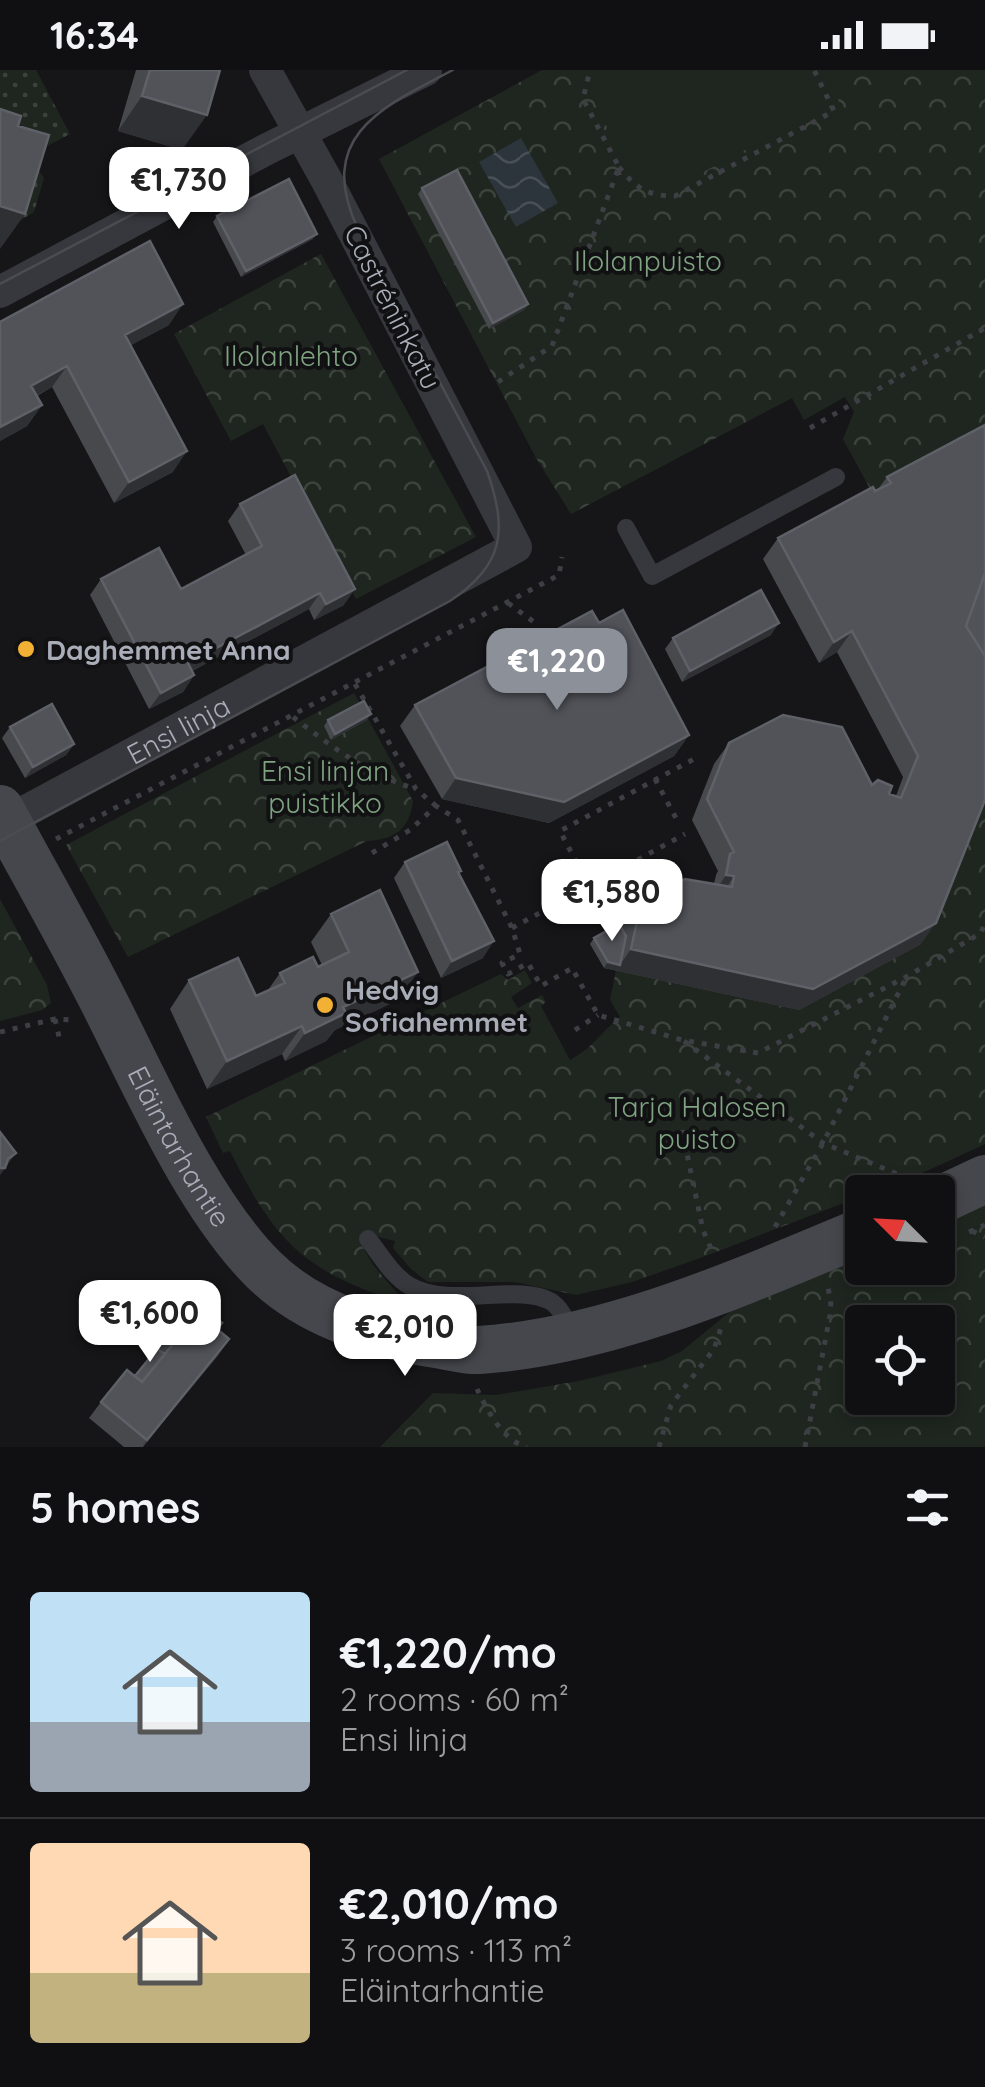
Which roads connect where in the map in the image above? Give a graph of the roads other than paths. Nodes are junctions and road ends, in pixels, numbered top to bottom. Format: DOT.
graph roads {
  1 [pos="266,70"];
  2 [pos="426,70"];
  3 [pos="300,134"];
  4 [pos="0,292"];
  5 [pos="836,476"];
  6 [pos="626,528"];
  7 [pos="516,547"];
  8 [pos="2,819"];
  9 [pos="985,1179"];
  10 [pos="955,1186"];
  11 [pos="368,1239"];
  12 [pos="845,1239"];
  13 [pos="571,1334"];
  1 -- 3 [label="street, Castréninkatu"];
  2 -- 3 [label="street"];
  3 -- 4 [label="street"];
  3 -- 7 [label="street, Castréninkatu"];
  5 -- 6 [label="lane"];
  7 -- 8 [label="street, Ensi linja"];
  8 -- 13 [label="main road, Eläintarhantie"];
  9 -- 10 [label="main road"];
  11 -- 13 [label="lane"];
  12 -- 13 [label="main road, Eläintarhantie"];
}
